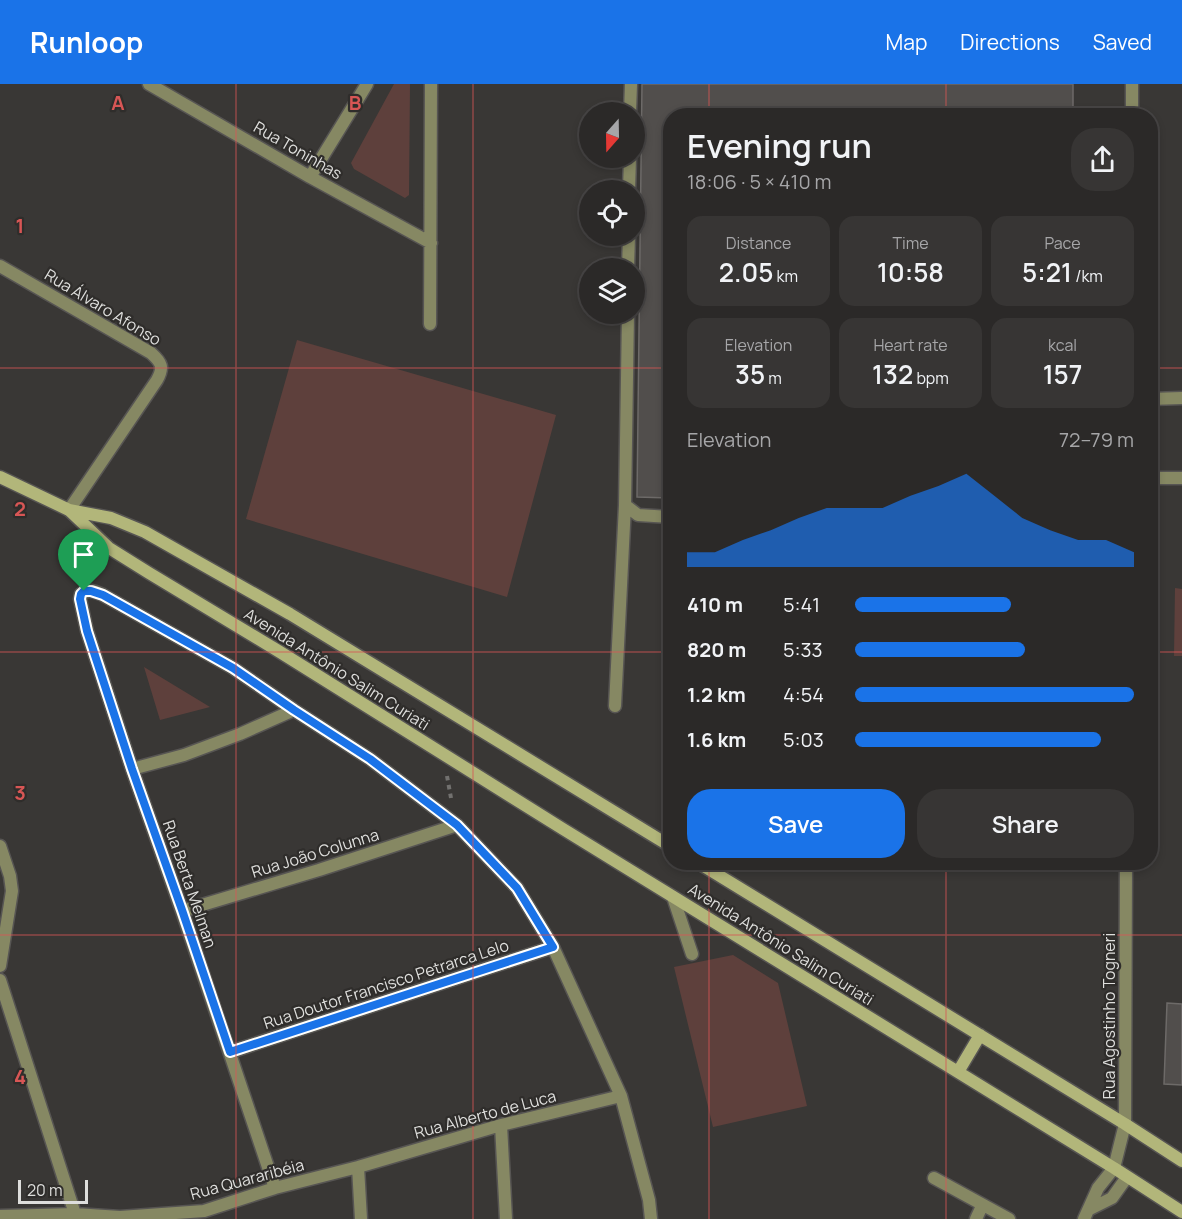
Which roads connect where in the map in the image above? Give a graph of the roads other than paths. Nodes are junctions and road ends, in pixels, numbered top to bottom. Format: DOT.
graph roads {
  1 [pos="149,84"];
  2 [pos="367,84"];
  3 [pos="431,84"];
  4 [pos="631,84"];
  5 [pos="1132,84"];
  6 [pos="630,102"];
  7 [pos="1132,108"];
  8 [pos="310,177"];
  9 [pos="431,243"];
  10 [pos="0,266"];
  11 [pos="430,324"];
  12 [pos="628,324"];
  13 [pos="1182,398"];
  14 [pos="1158,399"];
  15 [pos="0,477"];
  16 [pos="1158,478"];
  17 [pos="1182,478"];
  18 [pos="625,505"];
  19 [pos="69,510"];
  20 [pos="663,517"];
  21 [pos="615,706"];
  22 [pos="294,710"];
  23 [pos="132,769"];
  24 [pos="457,825"];
  25 [pos="663,842"];
  26 [pos="0,846"];
  27 [pos="710,870"];
  28 [pos="1126,870"];
  29 [pos="674,897"];
  30 [pos="182,910"];
  31 [pos="553,947"];
  32 [pos="692,954"];
  33 [pos="0,966"];
  34 [pos="0,980"];
  35 [pos="980,1035"];
  36 [pos="230,1052"];
  37 [pos="958,1072"];
  38 [pos="621,1096"];
  39 [pos="1125,1124"];
  40 [pos="501,1125"];
  41 [pos="1182,1161"];
  42 [pos="358,1167"];
  43 [pos="1114,1168"];
  44 [pos="1127,1177"];
  45 [pos="934,1178"];
  46 [pos="275,1188"];
  47 [pos="982,1206"];
  48 [pos="1182,1212"];
  49 [pos="75,1214"];
  50 [pos="1086,1214"];
  51 [pos="204,1215"];
  52 [pos="0,1216"];
  53 [pos="361,1219"];
  54 [pos="506,1219"];
  55 [pos="651,1219"];
  56 [pos="976,1219"];
  57 [pos="1009,1219"];
  1 -- 8 [label="street, Rua Toninhas"];
  2 -- 8 [label="street"];
  3 -- 9 [label="street"];
  4 -- 6 [label="street"];
  5 -- 7 [label="street"];
  8 -- 9 [label="street, Rua Toninhas"];
  9 -- 11 [label="street"];
  10 -- 19 [label="street, Rua Álvaro Afonso"];
  12 -- 18 [label="street"];
  13 -- 14 [label="street"];
  15 -- 19 [label="street"];
  16 -- 17 [label="street"];
  18 -- 20 [label="street"];
  18 -- 21 [label="street"];
  19 -- 25 [label="street, Avenida Antônio Salim Curiati"];
  19 -- 29 [label="street, Avenida Antônio Salim Curiati"];
  22 -- 23 [label="street"];
  22 -- 23 [label="street, Rua Berta Melman"];
  22 -- 24 [label="street"];
  23 -- 30 [label="street, Rua Berta Melman"];
  24 -- 30 [label="street, Rua João Colunna"];
  24 -- 31 [label="street"];
  26 -- 33 [label="street"];
  27 -- 35 [label="street, Avenida Antônio Salim Curiati"];
  28 -- 39 [label="street, Rua Agostinho Togneri"];
  29 -- 32 [label="street"];
  29 -- 37 [label="street, Avenida Antônio Salim Curiati"];
  30 -- 36 [label="street, Rua Berta Melman"];
  31 -- 36 [label="street, Rua Doutor Francisco Petrarca Lelo"];
  31 -- 38 [label="street"];
  34 -- 49 [label="street"];
  35 -- 37 [label="street"];
  35 -- 39 [label="street, Avenida Antônio Salim Curiati"];
  36 -- 46 [label="street, Rua Berta Melman"];
  37 -- 43 [label="street, Avenida Antônio Salim Curiati"];
  38 -- 40 [label="street, Rua Alberto de Luca"];
  38 -- 55 [label="street"];
  39 -- 41 [label="street, Avenida Antônio Salim Curiati"];
  39 -- 43 [label="street, Rua Agostinho Togneri"];
  40 -- 42 [label="street, Rua Alberto de Luca"];
  40 -- 54 [label="street"];
  42 -- 46 [label="street, Rua Quararibéia"];
  42 -- 53 [label="street"];
  43 -- 44 [label="street, Avenida Antônio Salim Curiati"];
  43 -- 50 [label="street"];
  44 -- 48 [label="street, Avenida Antônio Salim Curiati"];
  44 -- 50 [label="street"];
  45 -- 47 [label="street"];
  46 -- 51 [label="street, Rua Quararibéia"];
  47 -- 56 [label="street"];
  47 -- 57 [label="street"];
  49 -- 51 [label="street, Rua Quararibéia"];
  49 -- 52 [label="street, Rua Quararibéia"];
}
